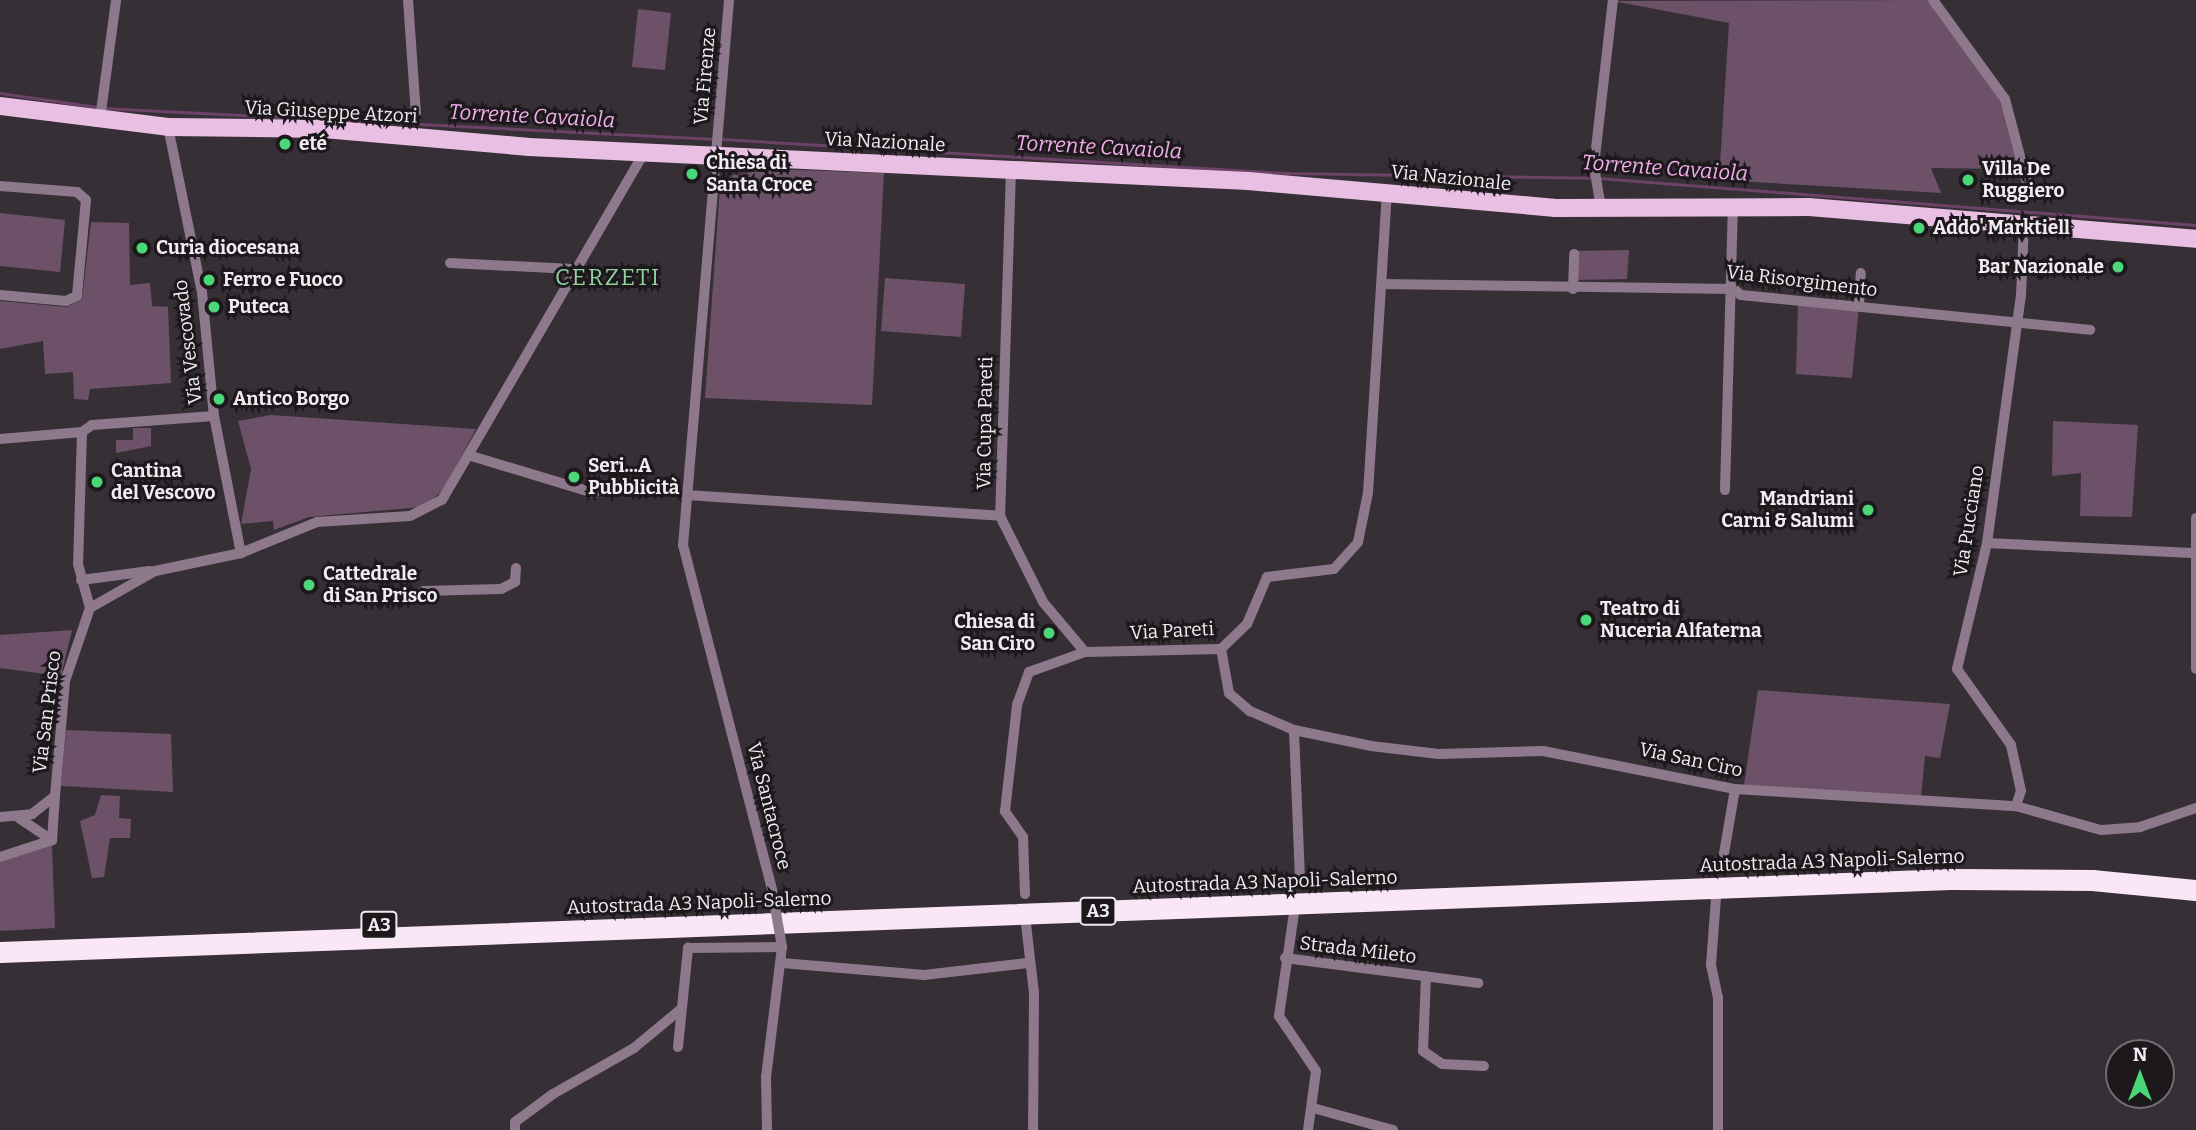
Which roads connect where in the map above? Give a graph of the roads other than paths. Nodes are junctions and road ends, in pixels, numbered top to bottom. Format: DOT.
graph roads {
  1 [pos="116,0"];
  2 [pos="408,0"];
  3 [pos="729,0"];
  4 [pos="1613,0"];
  5 [pos="1933,0"];
  6 [pos="0,106"];
  7 [pos="416,113"];
  8 [pos="100,116"];
  9 [pos="168,127"];
  10 [pos="643,153"];
  11 [pos="711,153"];
  12 [pos="1011,169"];
  13 [pos="0,186"];
  14 [pos="1387,193"];
  15 [pos="2030,194"];
  16 [pos="1600,201"];
  17 [pos="1733,206"];
  18 [pos="2024,223"];
  19 [pos="2196,239"];
  20 [pos="1574,254"];
  21 [pos="450,263"];
  22 [pos="573,269"];
  23 [pos="1861,273"];
  24 [pos="1382,284"];
  25 [pos="1573,289"];
  26 [pos="1734,289"];
  27 [pos="0,295"];
  28 [pos="1859,306"];
  29 [pos="2016,320"];
  30 [pos="2090,330"];
  31 [pos="214,416"];
  32 [pos="82,432"];
  33 [pos="0,439"];
  34 [pos="468,455"];
  35 [pos="1725,489"];
  36 [pos="594,493"];
  37 [pos="687,495"];
  38 [pos="1000,516"];
  39 [pos="2196,518"];
  40 [pos="1987,543"];
  41 [pos="241,553"];
  42 [pos="2192,553"];
  43 [pos="516,568"];
  44 [pos="155,571"];
  45 [pos="80,580"];
  46 [pos="423,591"];
  47 [pos="90,608"];
  48 [pos="1221,649"];
  49 [pos="1085,652"];
  50 [pos="2196,669"];
  51 [pos="1294,730"];
  52 [pos="1735,789"];
  53 [pos="54,796"];
  54 [pos="2016,806"];
  55 [pos="2196,808"];
  56 [pos="0,817"];
  57 [pos="19,818"];
  58 [pos="52,840"];
  59 [pos="0,857"];
  60 [pos="1722,866"];
  61 [pos="2196,877"];
  62 [pos="1300,880"];
  63 [pos="2196,890"];
  64 [pos="1025,894"];
  65 [pos="1716,898"];
  66 [pos="1294,913"];
  67 [pos="1026,924"];
  68 [pos="0,939"];
  69 [pos="782,947"];
  70 [pos="0,952"];
  71 [pos="1285,958"];
  72 [pos="782,963"];
  73 [pos="1027,963"];
  74 [pos="1426,976"];
  75 [pos="1478,983"];
  76 [pos="681,1009"];
  77 [pos="678,1047"];
  78 [pos="1484,1066"];
  79 [pos="1313,1108"];
  80 [pos="515,1130"];
  81 [pos="767,1130"];
  82 [pos="1033,1130"];
  83 [pos="1308,1130"];
  84 [pos="1393,1130"];
  85 [pos="1718,1130"];
  1 -- 8 [label="street"];
  2 -- 7 [label="street"];
  3 -- 11 [label="street, Via Firenze"];
  4 -- 16 [label="street"];
  5 -- 15 [label="street"];
  6 -- 8 [label="main road, Via Giuseppe Atzori"];
  8 -- 9 [label="main road, Via Giuseppe Atzori"];
  9 -- 10 [label="main road, Via Giuseppe Atzori"];
  9 -- 31 [label="street, Via Vescovado"];
  10 -- 11 [label="main road, Via Giuseppe Atzori"];
  10 -- 22 [label="street"];
  11 -- 12 [label="main road, Via Nazionale"];
  11 -- 37 [label="street, Via Santacroce"];
  12 -- 14 [label="main road, Via Nazionale"];
  12 -- 38 [label="street, Via Cupa Pareti"];
  13 -- 27 [label="street"];
  14 -- 16 [label="main road, Via Nazionale"];
  14 -- 24 [label="street, Via Pareti"];
  16 -- 17 [label="main road, Via Nazionale"];
  17 -- 18 [label="main road, Via Nazionale"];
  17 -- 26 [label="street"];
  18 -- 19 [label="main road, Via Nazionale"];
  18 -- 29 [label="street, Via Pucciano"];
  20 -- 25 [label="street"];
  21 -- 22 [label="street"];
  22 -- 34 [label="street"];
  23 -- 28 [label="street"];
  24 -- 25 [label="street, Via Risorgimento"];
  24 -- 48 [label="street, Via Pareti"];
  25 -- 26 [label="street, Via Risorgimento"];
  26 -- 28 [label="street, Via Risorgimento"];
  26 -- 35 [label="street"];
  28 -- 29 [label="street, Via Risorgimento"];
  29 -- 30 [label="street, Via Risorgimento"];
  29 -- 40 [label="street, Via Pucciano"];
  31 -- 32 [label="street"];
  31 -- 41 [label="street, Via Vescovado"];
  32 -- 33 [label="street"];
  32 -- 45 [label="street"];
  34 -- 36 [label="street"];
  34 -- 41 [label="street"];
  37 -- 38 [label="street"];
  37 -- 69 [label="street, Via Santacroce, bridge"];
  38 -- 49 [label="street, Via Cupa Pareti"];
  39 -- 42 [label="street"];
  40 -- 42 [label="street"];
  40 -- 54 [label="street, Via Pucciano"];
  41 -- 44 [label="street"];
  42 -- 50 [label="street"];
  43 -- 46 [label="street"];
  44 -- 45 [label="street"];
  44 -- 47 [label="street"];
  45 -- 47 [label="street"];
  47 -- 53 [label="street, Via San Prisco"];
  48 -- 49 [label="street, Via Pareti"];
  48 -- 51 [label="street, Via San Ciro"];
  49 -- 64 [label="street, Via Pareti"];
  51 -- 52 [label="street, Via San Ciro"];
  51 -- 62 [label="street"];
  52 -- 54 [label="street, Via San Ciro"];
  52 -- 60 [label="street"];
  53 -- 57 [label="street, Via San Prisco"];
  53 -- 58 [label="street"];
  54 -- 55 [label="street, Via San Ciro"];
  56 -- 57 [label="street"];
  57 -- 58 [label="street"];
  58 -- 59 [label="street"];
  61 -- 68 [label="highway, Autostrada A3 Napoli-Salerno / A3"];
  63 -- 70 [label="highway, Autostrada A3 Napoli-Salerno / A3"];
  65 -- 85 [label="street"];
  66 -- 71 [label="street"];
  67 -- 73 [label="street"];
  69 -- 72 [label="street, Via Santacroce"];
  69 -- 76 [label="street"];
  71 -- 74 [label="street, Strada Mileto"];
  71 -- 79 [label="street"];
  72 -- 73 [label="street"];
  72 -- 81 [label="street, Via Santacroce"];
  73 -- 82 [label="street"];
  74 -- 75 [label="street, Strada Mileto"];
  74 -- 78 [label="street, Strada Mileto"];
  76 -- 77 [label="street"];
  76 -- 80 [label="street"];
  79 -- 83 [label="street"];
  79 -- 84 [label="street"];
}
